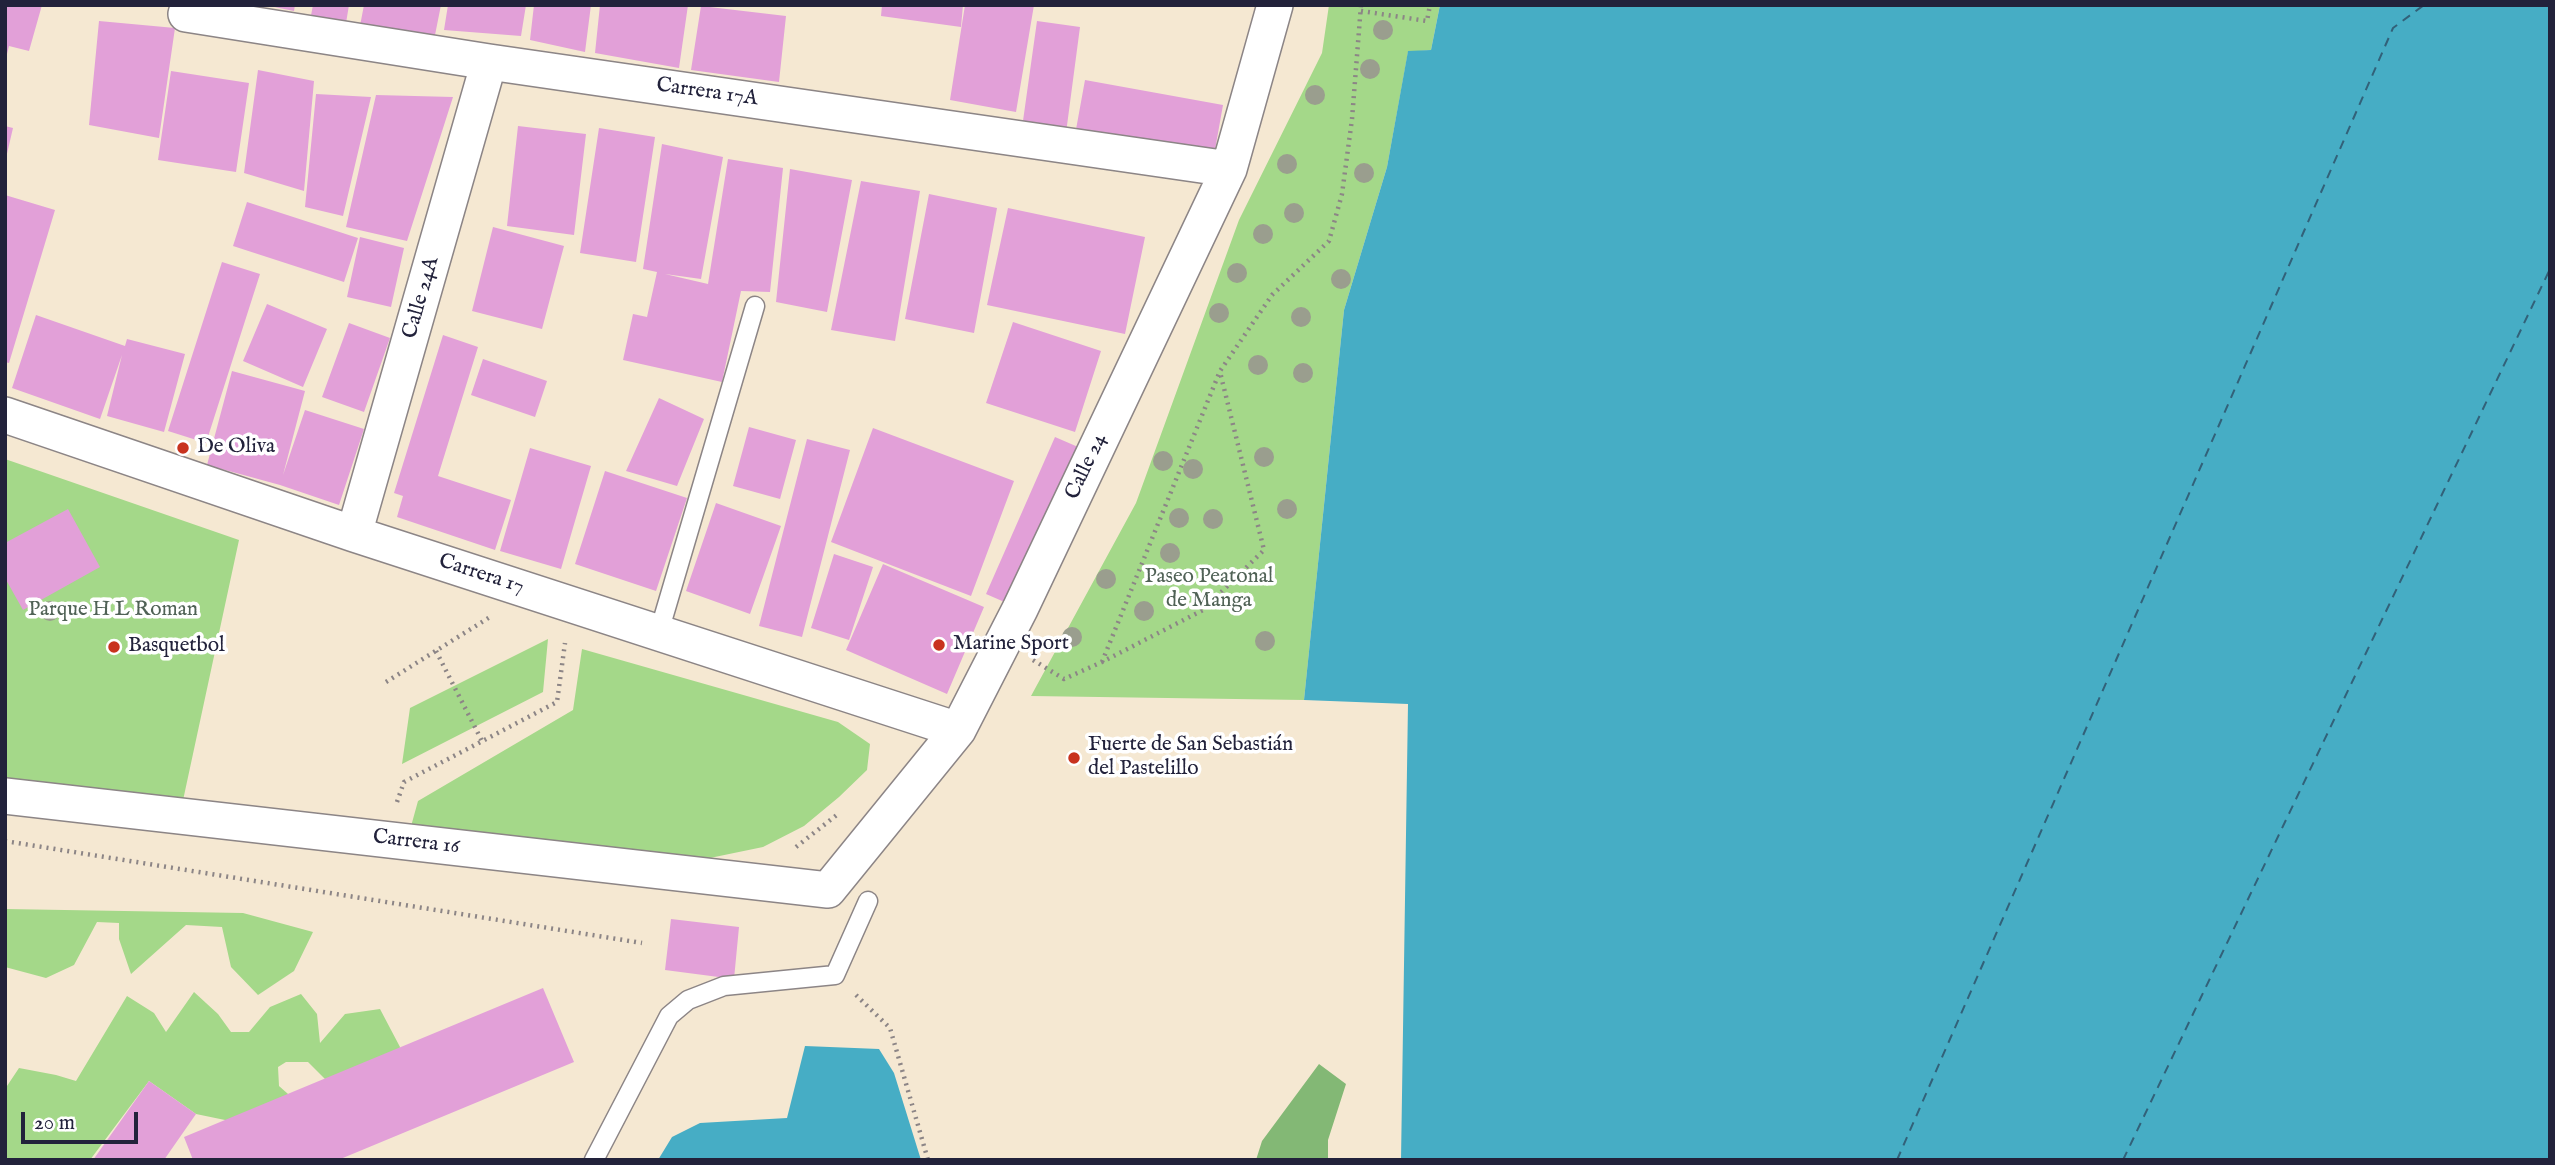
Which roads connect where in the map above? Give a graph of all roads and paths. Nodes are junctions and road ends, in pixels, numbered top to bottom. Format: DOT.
graph roads {
  1 [pos="1275,5"];
  2 [pos="1430,5"];
  3 [pos="1361,8"];
  4 [pos="186,14"];
  5 [pos="489,62"];
  6 [pos="1229,169"];
  7 [pos="755,306"];
  8 [pos="1220,371"];
  9 [pos="5,415"];
  10 [pos="354,534"];
  11 [pos="494,615"];
  12 [pos="659,632"];
  13 [pos="566,635"];
  14 [pos="1004,639"];
  15 [pos="436,651"];
  16 [pos="1102,662"];
  17 [pos="386,682"];
  18 [pos="958,730"];
  19 [pos="483,743"];
  20 [pos="5,796"];
  21 [pos="396,806"];
  22 [pos="5,841"];
  23 [pos="828,890"];
  24 [pos="867,901"];
  25 [pos="642,943"];
  26 [pos="835,975"];
  27 [pos="594,1160"];
  28 [pos="928,1160"];
  1 -- 6 [label="street, Calle 24"];
  2 -- 3 [label="path"];
  3 -- 8 [label="path"];
  4 -- 5 [label="street, Carrera 17A"];
  5 -- 6 [label="street, Carrera 17A"];
  5 -- 10 [label="street, Calle 24A"];
  6 -- 14 [label="street, Calle 24"];
  7 -- 12 [label="lane"];
  8 -- 16 [label="path"];
  8 -- 16 [label="path"];
  9 -- 10 [label="street, Carrera 17"];
  10 -- 12 [label="street, Carrera 17"];
  11 -- 15 [label="path"];
  12 -- 18 [label="street, Carrera 17"];
  13 -- 19 [label="path"];
  14 -- 16 [label="path"];
  14 -- 18 [label="street, Calle 24"];
  15 -- 17 [label="path"];
  15 -- 19 [label="path"];
  18 -- 23 [label="street, Calle 24"];
  19 -- 21 [label="path"];
  20 -- 23 [label="street, Carrera 16"];
  22 -- 25 [label="path"];
  24 -- 26 [label="lane"];
  26 -- 27 [label="lane"];
  26 -- 28 [label="path"];
}
